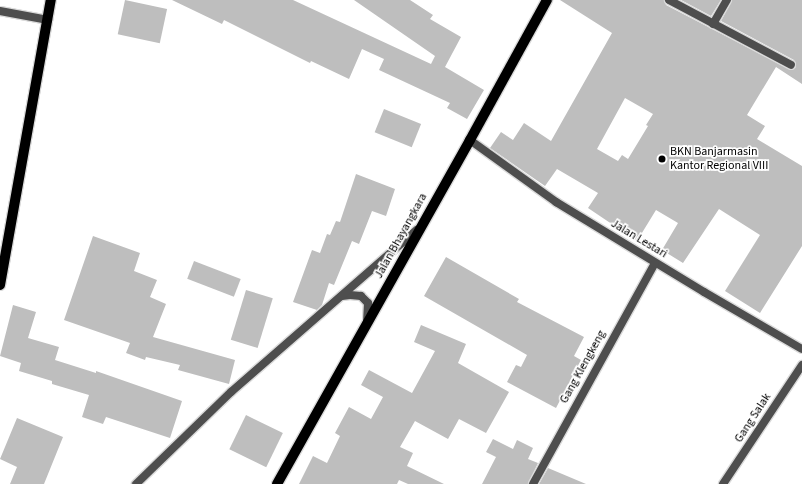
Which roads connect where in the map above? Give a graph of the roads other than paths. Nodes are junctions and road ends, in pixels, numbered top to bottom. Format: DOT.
graph roads {
  1 [pos="51,0"];
  2 [pos="546,0"];
  3 [pos="669,0"];
  4 [pos="727,0"];
  5 [pos="0,10"];
  6 [pos="48,20"];
  7 [pos="713,24"];
  8 [pos="791,65"];
  9 [pos="470,140"];
  10 [pos="421,227"];
  11 [pos="655,263"];
  12 [pos="0,285"];
  13 [pos="342,296"];
  14 [pos="365,327"];
  15 [pos="802,349"];
  16 [pos="802,365"];
  17 [pos="136,484"];
  18 [pos="277,484"];
  19 [pos="533,484"];
  20 [pos="723,484"];
  1 -- 6 [label="main road"];
  2 -- 9 [label="main road, Jalan Bhayangkara"];
  3 -- 7 [label="street"];
  4 -- 7 [label="street"];
  5 -- 6 [label="street"];
  6 -- 12 [label="main road"];
  7 -- 8 [label="street"];
  9 -- 10 [label="main road, Jalan Bhayangkara"];
  9 -- 11 [label="street, Jalan Lestari"];
  10 -- 13 [label="street"];
  10 -- 14 [label="main road, Jalan Bhayangkara"];
  11 -- 15 [label="street, Jalan Lestari"];
  11 -- 19 [label="street, Gang Klengkeng"];
  13 -- 14 [label="street"];
  13 -- 17 [label="street"];
  14 -- 18 [label="main road, Jalan Bhayangkara"];
  16 -- 20 [label="street, Gang Salak"];
}
